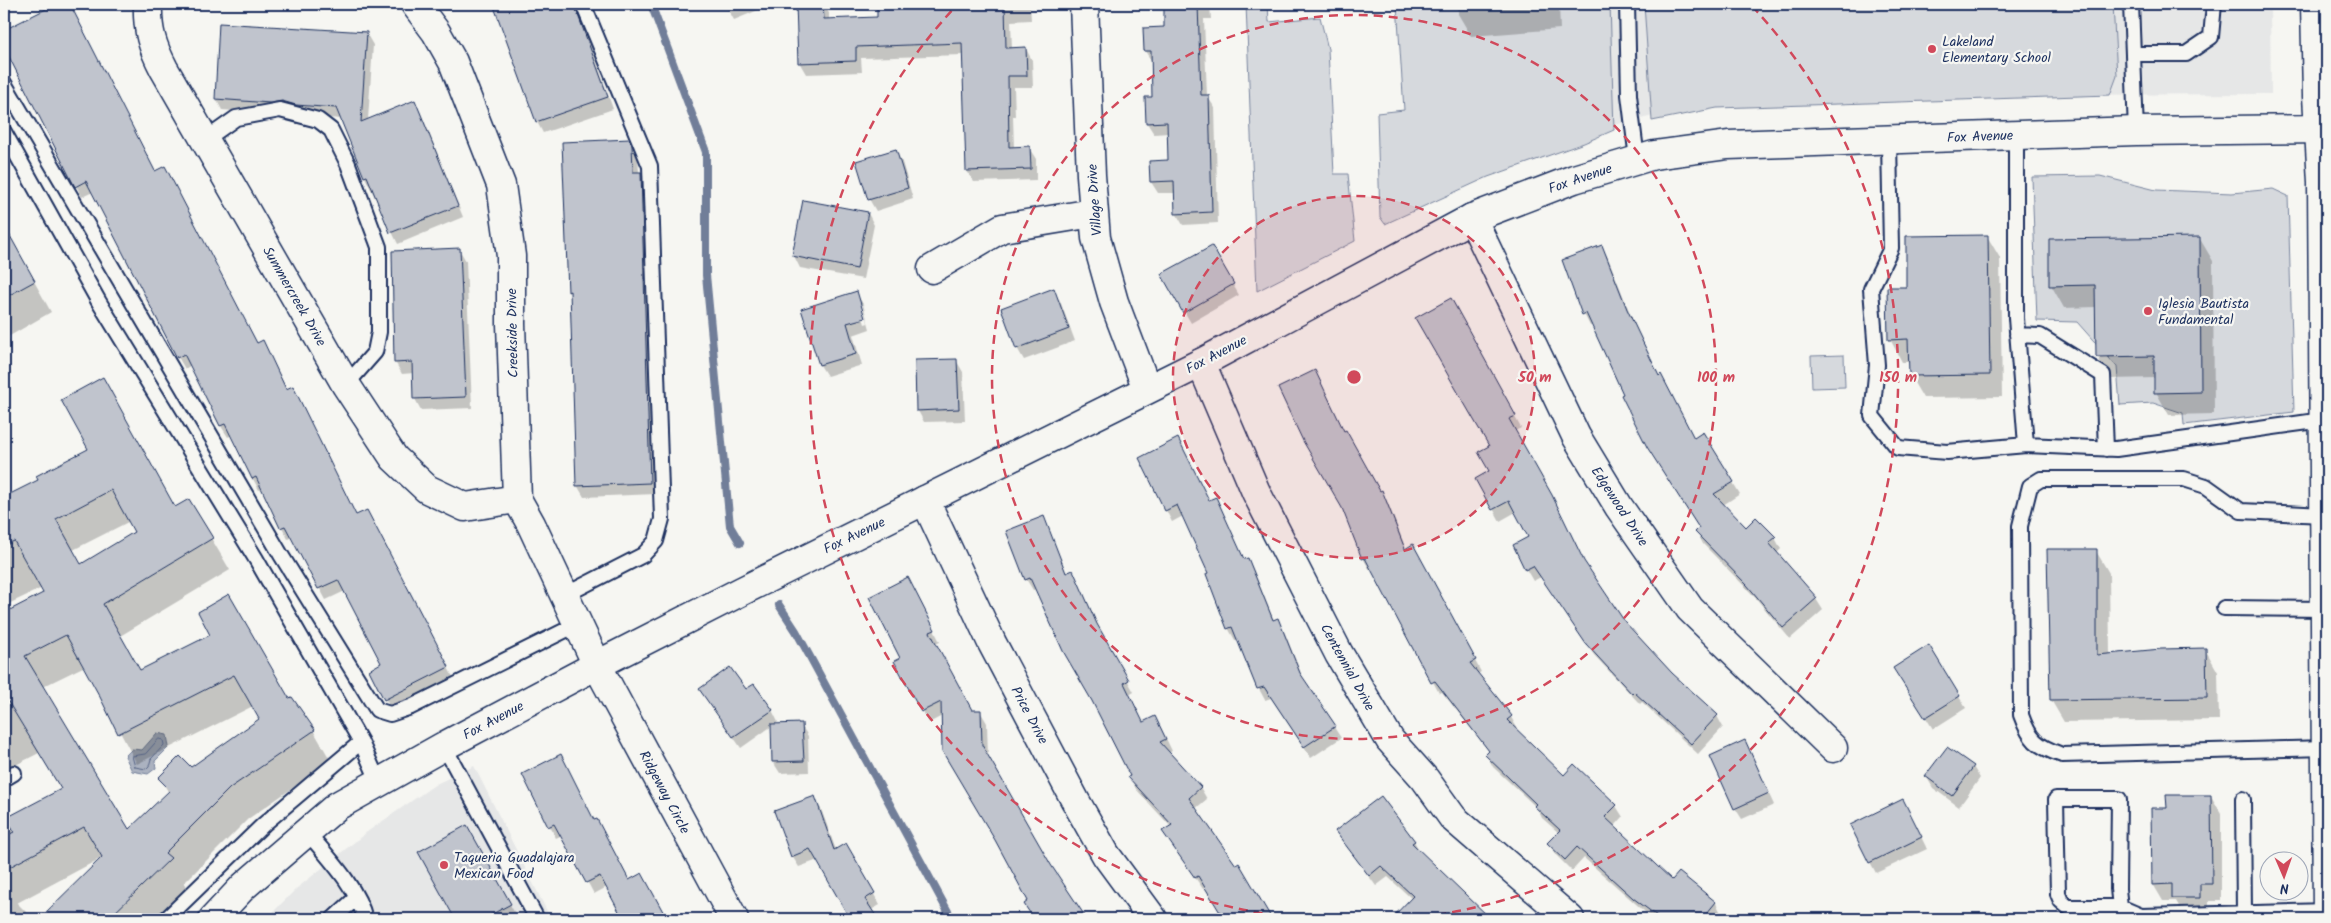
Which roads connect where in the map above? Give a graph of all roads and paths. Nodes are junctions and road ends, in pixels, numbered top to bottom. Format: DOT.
graph roads {
  1 [pos="148,4"];
  2 [pos="415,4"];
  3 [pos="583,4"];
  4 [pos="1084,4"];
  5 [pos="1627,4"];
  6 [pos="2131,4"];
  7 [pos="2214,4"];
  8 [pos="2315,4"];
  9 [pos="2133,54"];
  10 [pos="4,83"];
  11 [pos="2323,129"];
  12 [pos="2136,131"];
  13 [pos="4,132"];
  14 [pos="2016,135"];
  15 [pos="205,140"];
  16 [pos="1889,140"];
  17 [pos="1637,159"];
  18 [pos="1093,213"];
  19 [pos="1472,218"];
  20 [pos="932,269"];
  21 [pos="2325,314"];
  22 [pos="2017,335"];
  23 [pos="1201,363"];
  24 [pos="2325,382"];
  25 [pos="346,385"];
  26 [pos="1147,389"];
  27 [pos="2323,420"];
  28 [pos="2026,445"];
  29 [pos="2106,449"];
  30 [pos="517,499"];
  31 [pos="924,500"];
  32 [pos="2325,509"];
  33 [pos="565,595"];
  34 [pos="2326,596"];
  35 [pos="2224,608"];
  36 [pos="578,624"];
  37 [pos="596,665"];
  38 [pos="2326,714"];
  39 [pos="361,742"];
  40 [pos="444,746"];
  41 [pos="1833,748"];
  42 [pos="2326,748"];
  43 [pos="379,783"];
  44 [pos="2244,799"];
  45 [pos="307,832"];
  46 [pos="356,898"];
  47 [pos="2120,907"];
  48 [pos="2327,912"];
  49 [pos="2244,914"];
  50 [pos="166,919"];
  51 [pos="213,919"];
  52 [pos="333,919"];
  53 [pos="365,919"];
  54 [pos="537,919"];
  55 [pos="734,919"];
  56 [pos="1153,919"];
  57 [pos="1570,919"];
  58 [pos="2327,919"];
  1 -- 15 [label="street, Summercreek Drive"];
  2 -- 30 [label="street, Creekside Drive"];
  3 -- 33 [label="lane"];
  4 -- 18 [label="street, Village Drive"];
  5 -- 17 [label="lane"];
  6 -- 9 [label="lane"];
  7 -- 9 [label="lane"];
  8 -- 11 [label="street"];
  9 -- 12 [label="lane"];
  10 -- 36 [label="lane"];
  11 -- 12 [label="street, Fox Avenue"];
  11 -- 21 [label="street"];
  12 -- 14 [label="street, Fox Avenue"];
  13 -- 39 [label="lane"];
  14 -- 16 [label="street, Fox Avenue"];
  14 -- 22 [label="lane"];
  15 -- 25 [label="street, Summercreek Drive"];
  15 -- 25 [label="lane"];
  16 -- 17 [label="street, Fox Avenue"];
  16 -- 28 [label="lane"];
  17 -- 19 [label="street, Fox Avenue"];
  18 -- 20 [label="street"];
  18 -- 26 [label="street, Village Drive"];
  19 -- 23 [label="street, Fox Avenue"];
  19 -- 41 [label="street, Edgewood Drive"];
  21 -- 24 [label="street"];
  22 -- 28 [label="lane"];
  22 -- 29 [label="lane"];
  23 -- 26 [label="street, Fox Avenue"];
  23 -- 57 [label="street, Centennial Drive"];
  24 -- 27 [label="street"];
  25 -- 30 [label="street, Summercreek Drive"];
  26 -- 31 [label="street, Fox Avenue"];
  27 -- 29 [label="lane"];
  27 -- 32 [label="street"];
  28 -- 29 [label="lane"];
  30 -- 33 [label="street, Creekside Drive"];
  31 -- 37 [label="street, Fox Avenue"];
  31 -- 56 [label="street, Price Drive"];
  32 -- 34 [label="street"];
  32 -- 42 [label="lane"];
  33 -- 36 [label="street, Creekside Drive"];
  34 -- 35 [label="lane"];
  34 -- 38 [label="street"];
  36 -- 37 [label="street, Creekside Drive"];
  37 -- 40 [label="street, Fox Avenue"];
  37 -- 55 [label="street, Ridgeway Circle"];
  38 -- 42 [label="street"];
  39 -- 43 [label="lane"];
  39 -- 50 [label="lane"];
  40 -- 43 [label="street, Fox Avenue"];
  40 -- 54 [label="lane"];
  42 -- 48 [label="street"];
  43 -- 45 [label="street, Fox Avenue"];
  44 -- 49 [label="lane"];
  45 -- 46 [label="lane"];
  45 -- 51 [label="street, Fox Avenue"];
  46 -- 52 [label="lane"];
  46 -- 53 [label="lane"];
  47 -- 47 [label="lane"];
  47 -- 49 [label="lane"];
  48 -- 49 [label="lane"];
  48 -- 58 [label="street"];
}
